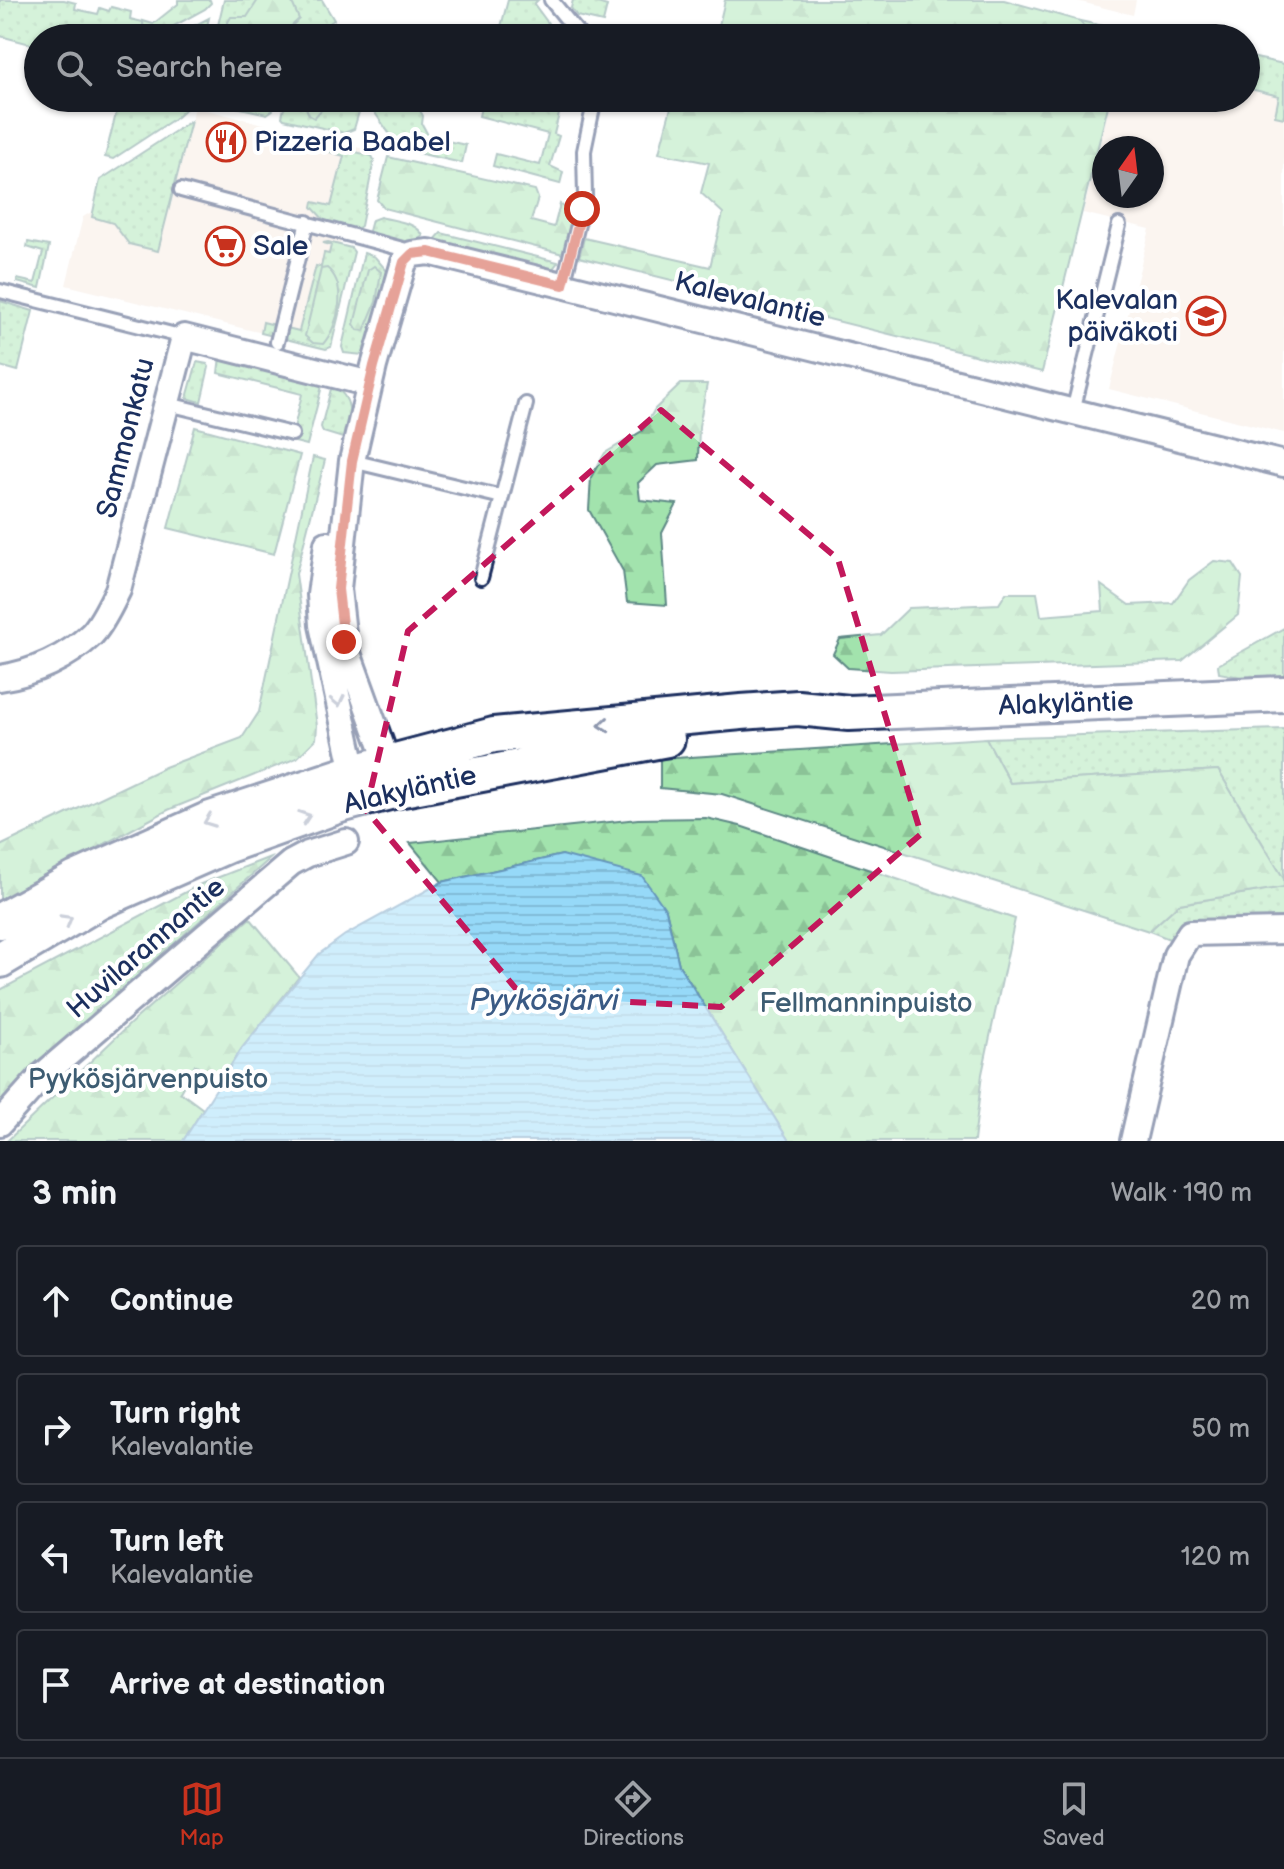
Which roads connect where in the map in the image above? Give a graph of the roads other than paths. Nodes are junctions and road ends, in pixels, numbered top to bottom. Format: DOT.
graph roads {
  1 [pos="551,0"];
  2 [pos="571,24"];
  3 [pos="592,112"];
  4 [pos="181,190"];
  5 [pos="307,222"];
  6 [pos="1119,225"];
  7 [pos="417,253"];
  8 [pos="563,285"];
  9 [pos="0,291"];
  10 [pos="184,337"];
  11 [pos="277,342"];
  12 [pos="370,384"];
  13 [pos="164,403"];
  14 [pos="526,404"];
  15 [pos="1073,411"];
  16 [pos="292,434"];
  17 [pos="352,461"];
  18 [pos="1284,464"];
  19 [pos="502,497"];
  20 [pos="481,578"];
  21 [pos="0,678"];
  22 [pos="1284,694"];
  23 [pos="393,776"];
  24 [pos="357,786"];
  25 [pos="346,842"];
  26 [pos="0,921"];
  27 [pos="1284,931"];
  28 [pos="0,960"];
  29 [pos="0,1123"];
  30 [pos="1133,1141"];
  1 -- 2 [label="lane"];
  3 -- 8 [label="lane"];
  4 -- 5 [label="lane"];
  5 -- 7 [label="lane"];
  5 -- 11 [label="lane"];
  6 -- 15 [label="lane"];
  7 -- 8 [label="street, Kalevalantie"];
  7 -- 12 [label="street"];
  8 -- 15 [label="street, Kalevalantie"];
  9 -- 10 [label="lane"];
  10 -- 12 [label="street, Sammonkatu"];
  10 -- 13 [label="street, Sammonkatu"];
  12 -- 17 [label="street"];
  13 -- 16 [label="lane"];
  13 -- 21 [label="street, Sammonkatu"];
  14 -- 19 [label="lane"];
  15 -- 18 [label="street, Kalevalantie"];
  17 -- 19 [label="lane"];
  17 -- 23 [label="street"];
  17 -- 24 [label="street, one-way"];
  19 -- 20 [label="lane"];
  22 -- 23 [label="main road, Alakyläntie"];
  23 -- 24 [label="main road, Alakyläntie"];
  24 -- 26 [label="main road, Alakyläntie, one-way"];
  28 -- 24 [label="main road, Alakyläntie, one-way"];
  25 -- 29 [label="street, Huvilarannantie"];
  27 -- 30 [label="street"];
}
